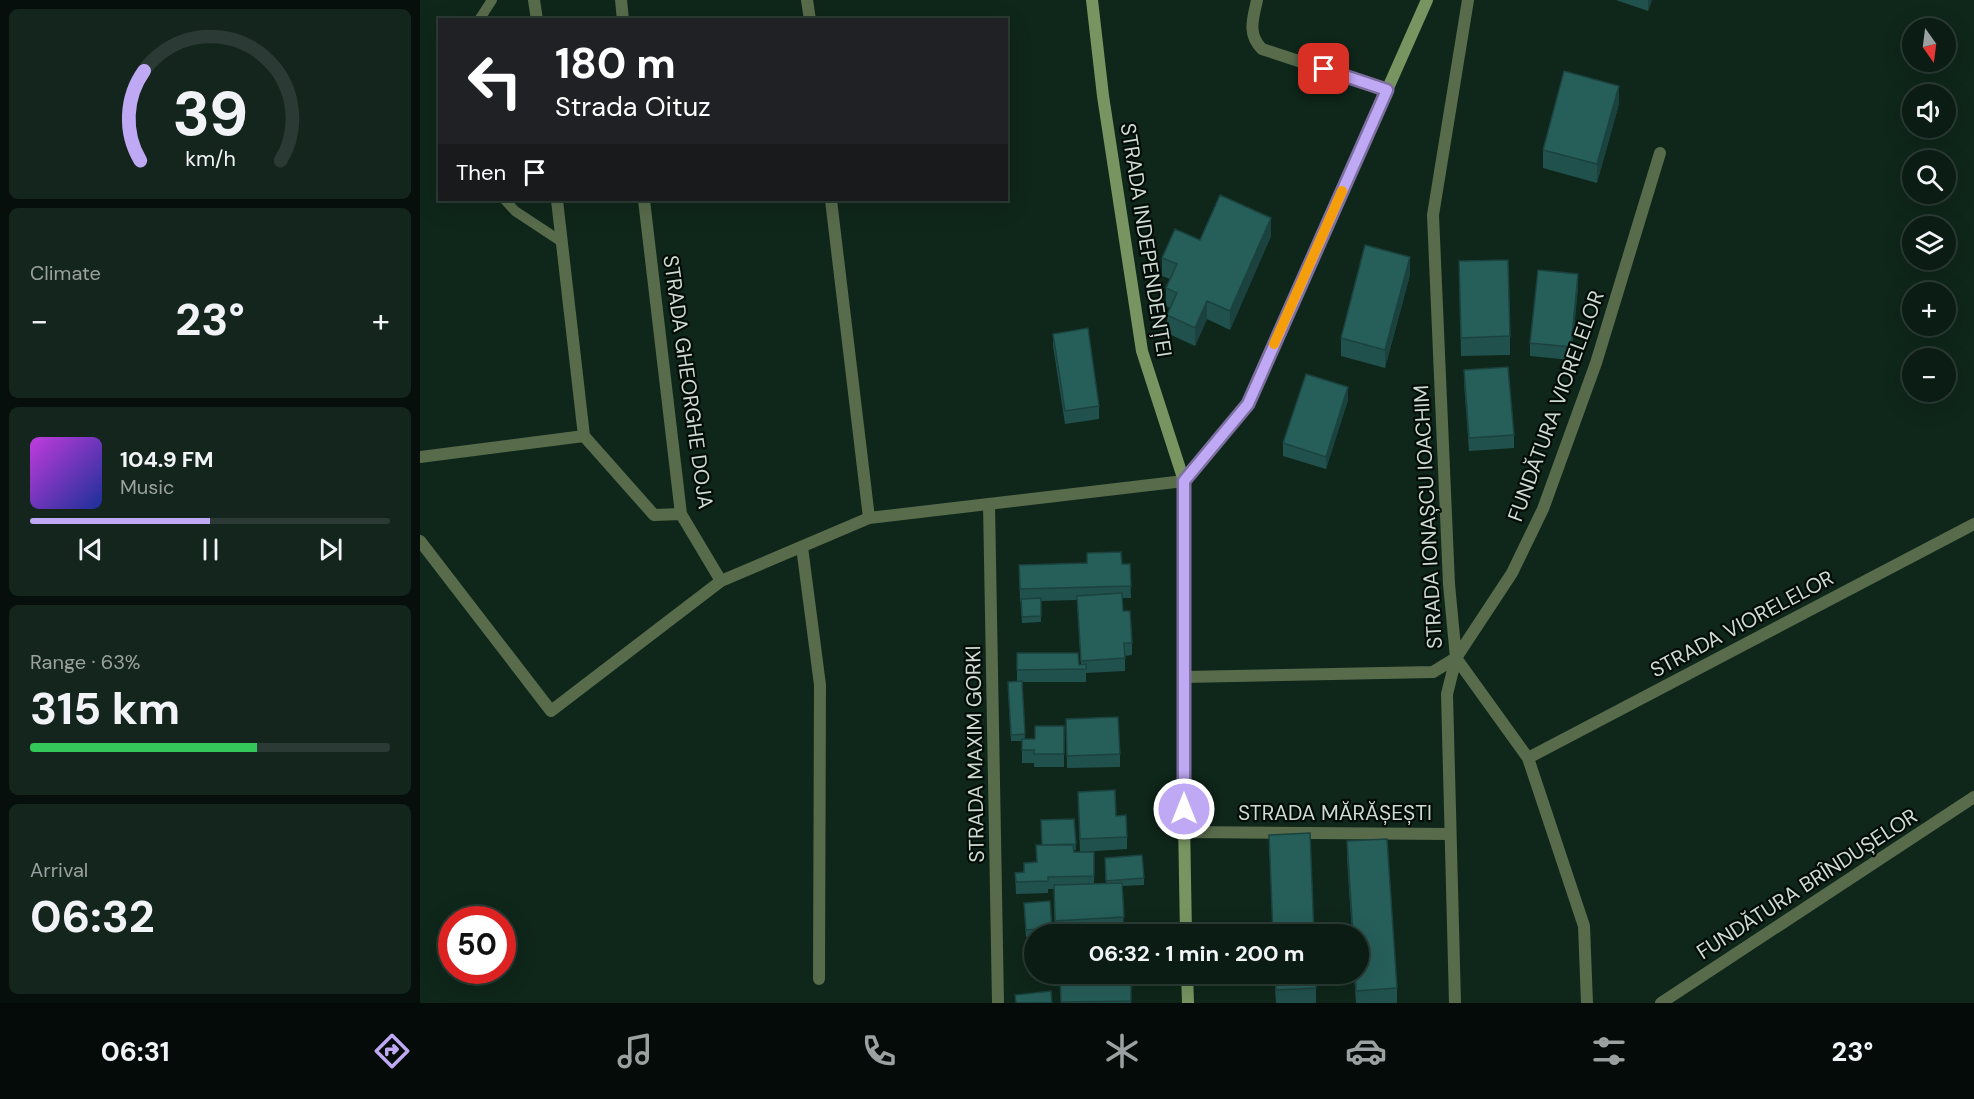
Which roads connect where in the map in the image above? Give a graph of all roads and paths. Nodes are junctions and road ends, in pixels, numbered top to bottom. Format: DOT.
graph roads {
  1 [pos="492,0"];
  2 [pos="534,0"];
  3 [pos="621,0"];
  4 [pos="807,0"];
  5 [pos="1092,0"];
  6 [pos="1257,0"];
  7 [pos="1427,0"];
  8 [pos="1468,0"];
  9 [pos="479,18"];
  10 [pos="537,18"];
  11 [pos="623,18"];
  12 [pos="810,18"];
  13 [pos="1387,90"];
  14 [pos="1660,153"];
  15 [pos="506,201"];
  16 [pos="557,201"];
  17 [pos="645,201"];
  18 [pos="831,201"];
  19 [pos="562,242"];
  20 [pos="584,436"];
  21 [pos="420,457"];
  22 [pos="1184,481"];
  23 [pos="989,504"];
  24 [pos="681,514"];
  25 [pos="869,518"];
  26 [pos="1974,524"];
  27 [pos="420,542"];
  28 [pos="802,547"];
  29 [pos="721,581"];
  30 [pos="1456,658"];
  31 [pos="1184,677"];
  32 [pos="1528,758"];
  33 [pos="1974,797"];
  34 [pos="1184,832"];
  35 [pos="1450,834"];
  36 [pos="1186,924"];
  37 [pos="819,979"];
  38 [pos="1187,984"];
  39 [pos="998,1003"];
  40 [pos="1188,1003"];
  41 [pos="1455,1003"];
  42 [pos="1587,1003"];
  43 [pos="1661,1003"];
  1 -- 9 [label="lane"];
  2 -- 10 [label="street"];
  3 -- 11 [label="street"];
  4 -- 12 [label="street"];
  5 -- 22 [label="main road, STRADA INDEPENDENȚEI"];
  6 -- 13 [label="street"];
  7 -- 13 [label="main road"];
  8 -- 30 [label="street, STRADA IONAȘCU IOACHIM"];
  13 -- 22 [label="main road"];
  14 -- 30 [label="street, FUNDĂTURA VIORELELOR"];
  15 -- 19 [label="lane"];
  16 -- 19 [label="street"];
  17 -- 24 [label="street, STRADA GHEORGHE DOJA"];
  18 -- 25 [label="street"];
  19 -- 20 [label="street"];
  20 -- 21 [label="street"];
  20 -- 24 [label="street"];
  22 -- 23 [label="street"];
  22 -- 31 [label="main road, STRADA INDEPENDENȚEI"];
  23 -- 25 [label="street"];
  23 -- 39 [label="street, STRADA MAXIM GORKI"];
  24 -- 29 [label="street, STRADA GHEORGHE DOJA"];
  25 -- 28 [label="street"];
  26 -- 32 [label="street, STRADA VIORELELOR"];
  27 -- 29 [label="street"];
  28 -- 29 [label="street"];
  28 -- 37 [label="street"];
  30 -- 31 [label="street"];
  30 -- 32 [label="street, STRADA IONAȘCU IOACHIM"];
  30 -- 35 [label="street"];
  31 -- 34 [label="main road, STRADA INDEPENDENȚEI"];
  32 -- 42 [label="street, STRADA IONAȘCU IOACHIM"];
  33 -- 43 [label="street, FUNDĂTURA BRÎNDUȘELOR"];
  34 -- 35 [label="street, STRADA MĂRĂȘEȘTI"];
  34 -- 36 [label="main road, STRADA INDEPENDENȚEI"];
  35 -- 41 [label="street"];
  38 -- 40 [label="main road"];
}
